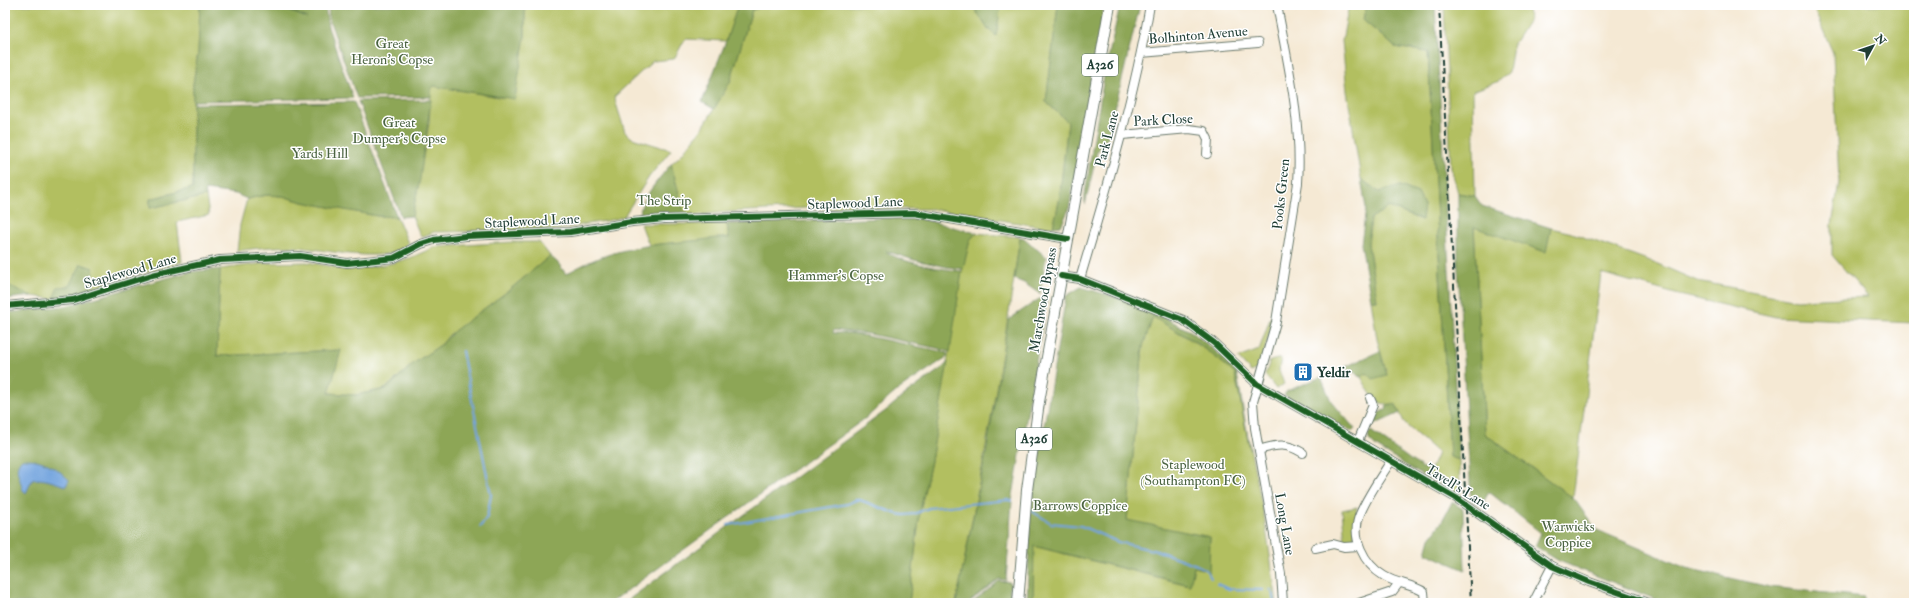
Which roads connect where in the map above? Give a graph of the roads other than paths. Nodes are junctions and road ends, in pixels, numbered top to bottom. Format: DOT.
graph roads {
  1 [pos="1110,5"];
  2 [pos="1150,5"];
  3 [pos="1277,5"];
  4 [pos="1258,43"];
  5 [pos="1142,53"];
  6 [pos="1122,135"];
  7 [pos="1208,154"];
  8 [pos="1068,239"];
  9 [pos="1062,276"];
  10 [pos="1080,279"];
  11 [pos="5,306"];
  12 [pos="1257,384"];
  13 [pos="1370,398"];
  14 [pos="1358,441"];
  15 [pos="1259,450"];
  16 [pos="1303,453"];
  17 [pos="1391,461"];
  18 [pos="1359,546"];
  19 [pos="1315,548"];
  20 [pos="1552,566"];
  21 [pos="1399,583"];
  22 [pos="1018,603"];
  23 [pos="1283,603"];
  24 [pos="1359,603"];
  25 [pos="1425,603"];
  26 [pos="1533,603"];
  27 [pos="1649,603"];
  1 -- 8 [label="main road, Marchwood Bypass / A326"];
  2 -- 5 [label="street, Park Lane"];
  3 -- 12 [label="street, Pooks Green"];
  4 -- 5 [label="street, Bolhinton Avenue"];
  5 -- 6 [label="street, Park Lane"];
  6 -- 7 [label="street, Park Close"];
  6 -- 10 [label="street, Park Lane"];
  8 -- 9 [label="main road, Marchwood Bypass / A326"];
  8 -- 11 [label="street, Staplewood Lane"];
  9 -- 10 [label="street"];
  9 -- 22 [label="main road, Marchwood Bypass / A326"];
  10 -- 12 [label="street"];
  12 -- 14 [label="street, Tavell's Lane"];
  12 -- 15 [label="street, Long Lane"];
  13 -- 14 [label="street"];
  14 -- 17 [label="street, Tavell's Lane"];
  15 -- 16 [label="street"];
  15 -- 23 [label="street, Long Lane"];
  17 -- 18 [label="street"];
  17 -- 20 [label="street, Tavell's Lane"];
  18 -- 19 [label="street"];
  18 -- 21 [label="street"];
  20 -- 26 [label="street"];
  20 -- 27 [label="street, Tavell's Lane"];
  21 -- 24 [label="street"];
  21 -- 25 [label="street"];
}
